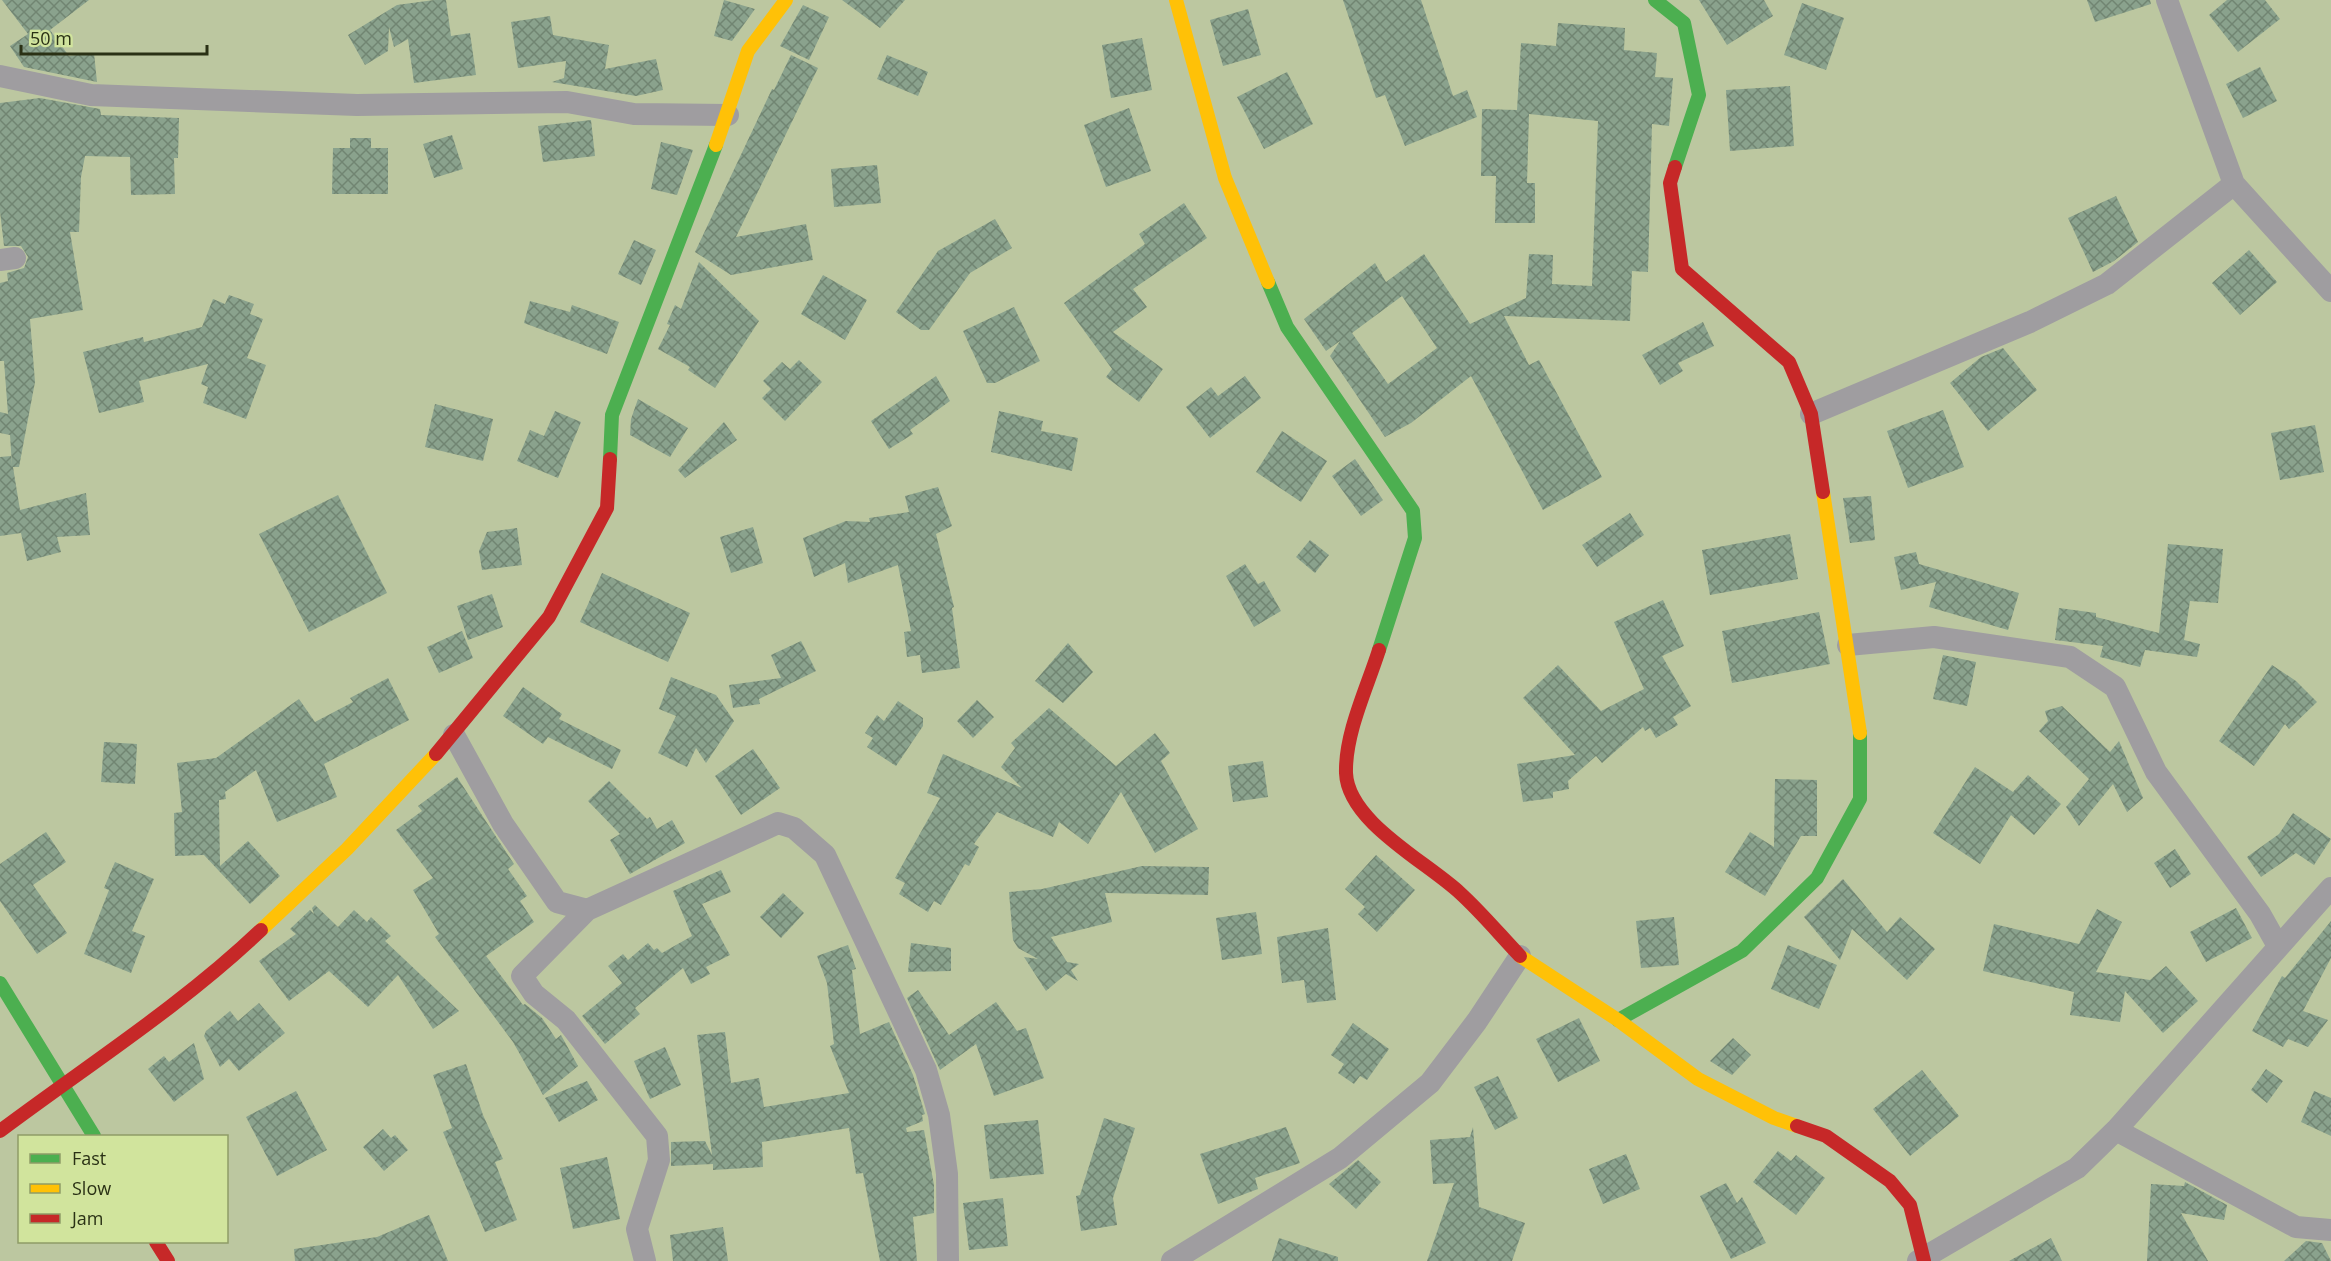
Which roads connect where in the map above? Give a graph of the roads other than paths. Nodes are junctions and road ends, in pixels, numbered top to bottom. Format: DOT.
graph roads {
  1 [pos="786,0"];
  2 [pos="1176,0"];
  3 [pos="1655,0"];
  4 [pos="2167,0"];
  5 [pos="0,76"];
  6 [pos="728,115"];
  7 [pos="2234,184"];
  8 [pos="2331,291"];
  9 [pos="1811,414"];
  10 [pos="1848,645"];
  11 [pos="454,735"];
  12 [pos="2331,888"];
  13 [pos="587,910"];
  14 [pos="2278,946"];
  15 [pos="1520,956"];
  16 [pos="0,983"];
  17 [pos="1618,1020"];
  18 [pos="63,1084"];
  19 [pos="2116,1130"];
  20 [pos="0,1131"];
  21 [pos="93,1135"];
  22 [pos="2331,1230"];
  23 [pos="157,1243"];
  24 [pos="1922,1260"];
  25 [pos="168,1261"];
  26 [pos="645,1261"];
  27 [pos="948,1261"];
  28 [pos="1172,1261"];
  1 -- 6 [label="main road"];
  2 -- 15 [label="main road"];
  3 -- 9 [label="main road"];
  4 -- 7 [label="street"];
  5 -- 6 [label="street"];
  6 -- 11 [label="main road"];
  7 -- 8 [label="street"];
  7 -- 9 [label="street"];
  9 -- 10 [label="main road"];
  10 -- 14 [label="street"];
  10 -- 17 [label="main road"];
  11 -- 13 [label="street"];
  11 -- 18 [label="main road"];
  12 -- 14 [label="street"];
  13 -- 26 [label="street"];
  13 -- 27 [label="street"];
  14 -- 19 [label="street"];
  15 -- 17 [label="main road"];
  15 -- 28 [label="street"];
  16 -- 18 [label="main road"];
  17 -- 24 [label="main road"];
  18 -- 20 [label="main road"];
  18 -- 21 [label="main road"];
  19 -- 22 [label="street"];
  19 -- 24 [label="street"];
  23 -- 25 [label="main road"];
}
